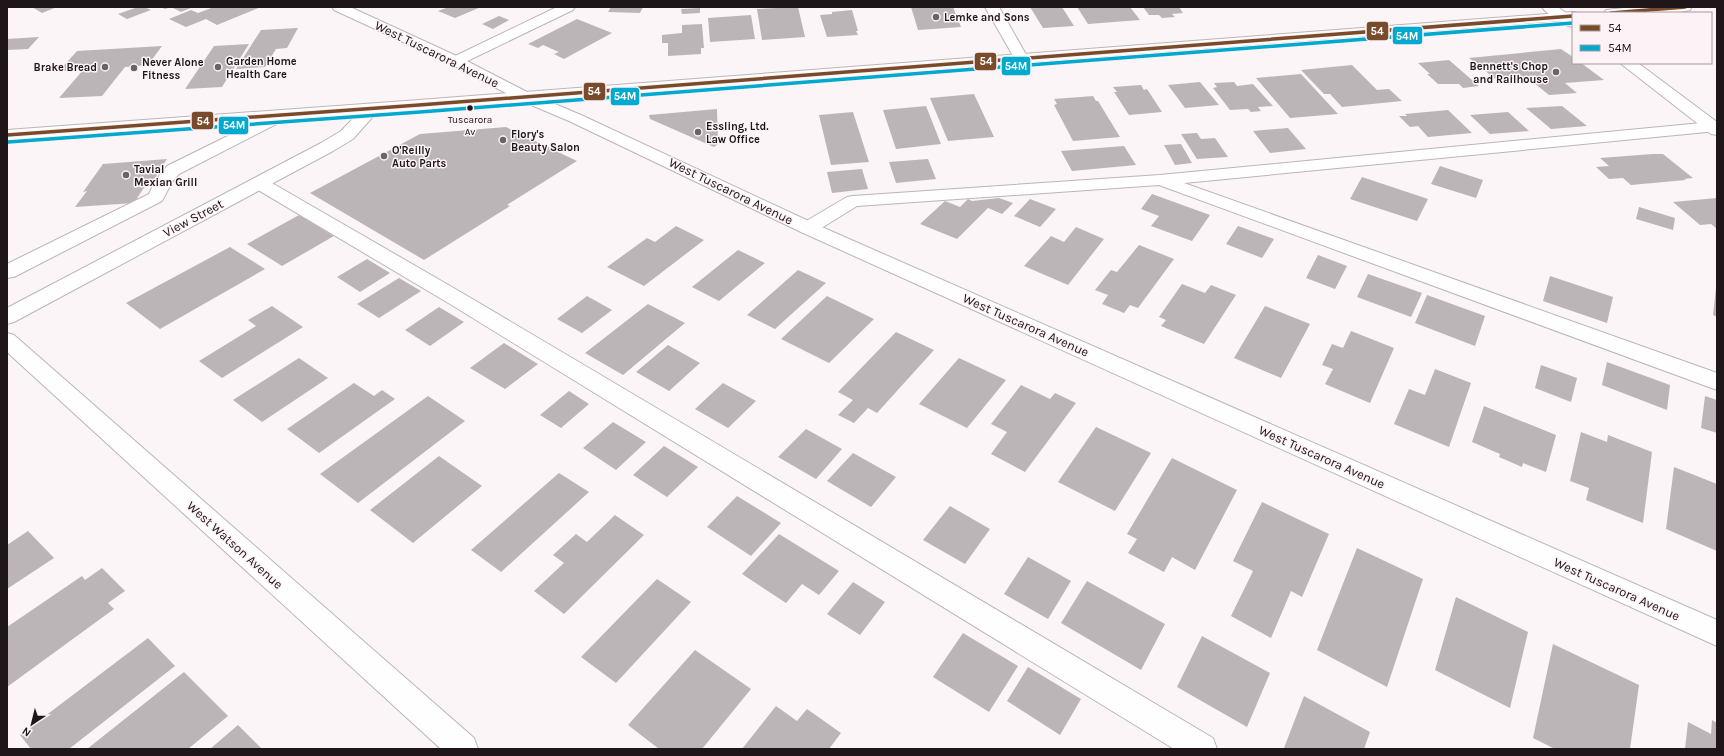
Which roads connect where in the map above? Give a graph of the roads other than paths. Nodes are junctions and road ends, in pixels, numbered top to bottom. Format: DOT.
graph roads {
  1 [pos="339,7"];
  2 [pos="568,7"];
  3 [pos="992,7"];
  4 [pos="1549,7"];
  5 [pos="1679,7"];
  6 [pos="1685,7"];
  7 [pos="1622,12"];
  8 [pos="1570,19"];
  9 [pos="1021,58"];
  10 [pos="456,61"];
  11 [pos="1629,64"];
  12 [pos="523,96"];
  13 [pos="371,109"];
  14 [pos="282,115"];
  15 [pos="1714,128"];
  16 [pos="7,135"];
  17 [pos="1160,180"];
  18 [pos="259,183"];
  19 [pos="808,228"];
  20 [pos="7,272"];
  21 [pos="7,316"];
  22 [pos="7,340"];
  23 [pos="1717,382"];
  24 [pos="1717,633"];
  25 [pos="463,749"];
  26 [pos="1202,749"];
  1 -- 10 [label="street, West Tuscarora Avenue"];
  2 -- 10 [label="street"];
  3 -- 9 [label="street"];
  4 -- 8 [label="street"];
  5 -- 6 [label="street"];
  5 -- 7 [label="street"];
  8 -- 9 [label="street"];
  9 -- 12 [label="street"];
  10 -- 12 [label="street, West Tuscarora Avenue"];
  11 -- 15 [label="street"];
  12 -- 13 [label="street"];
  12 -- 19 [label="street, West Tuscarora Avenue"];
  13 -- 14 [label="street"];
  13 -- 18 [label="street, View Street"];
  14 -- 16 [label="street"];
  14 -- 20 [label="street"];
  15 -- 17 [label="street"];
  17 -- 19 [label="street"];
  17 -- 23 [label="street"];
  18 -- 21 [label="street, View Street"];
  18 -- 26 [label="street"];
  19 -- 24 [label="street, West Tuscarora Avenue"];
  22 -- 25 [label="street, West Watson Avenue"];
}
